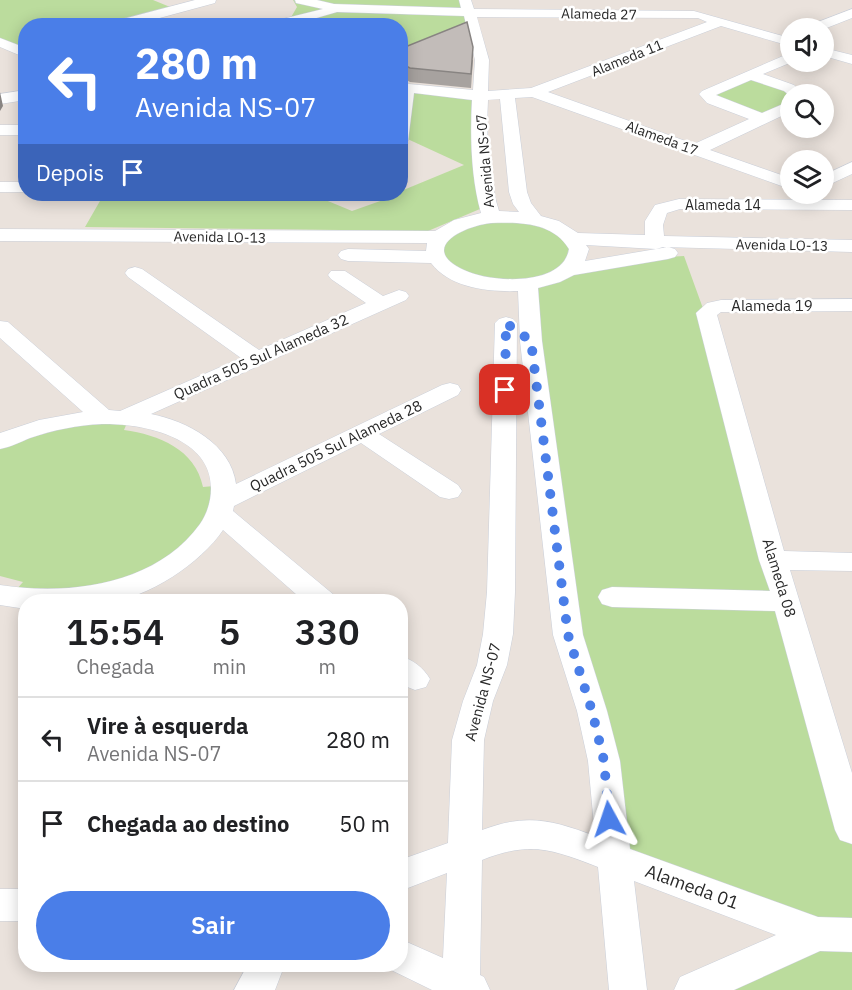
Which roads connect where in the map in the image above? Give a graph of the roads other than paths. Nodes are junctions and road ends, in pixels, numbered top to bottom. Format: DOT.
graph roads {
  1 [pos="153,0"];
  2 [pos="210,0"];
  3 [pos="293,0"];
  4 [pos="301,0"];
  5 [pos="649,0"];
  6 [pos="467,6"];
  7 [pos="175,9"];
  8 [pos="343,9"];
  9 [pos="852,13"];
  10 [pos="694,15"];
  11 [pos="142,18"];
  12 [pos="291,18"];
  13 [pos="300,18"];
  14 [pos="834,20"];
  15 [pos="719,22"];
  16 [pos="780,39"];
  17 [pos="0,42"];
  18 [pos="18,49"];
  19 [pos="834,55"];
  20 [pos="852,60"];
  21 [pos="780,62"];
  22 [pos="750,75"];
  23 [pos="780,85"];
  24 [pos="408,87"];
  25 [pos="533,92"];
  26 [pos="507,94"];
  27 [pos="18,96"];
  28 [pos="482,96"];
  29 [pos="0,99"];
  30 [pos="780,110"];
  31 [pos="760,118"];
  32 [pos="0,130"];
  33 [pos="18,130"];
  34 [pos="695,150"];
  35 [pos="852,167"];
  36 [pos="834,177"];
  37 [pos="484,180"];
  38 [pos="780,180"];
  39 [pos="0,187"];
  40 [pos="18,187"];
  41 [pos="522,204"];
  42 [pos="780,204"];
  43 [pos="787,204"];
  44 [pos="852,205"];
  45 [pos="491,217"];
  46 [pos="536,220"];
  47 [pos="0,235"];
  48 [pos="439,237"];
  49 [pos="574,239"];
  50 [pos="656,243"];
  51 [pos="712,244"];
  52 [pos="852,246"];
  53 [pos="0,251"];
  54 [pos="436,257"];
  55 [pos="568,270"];
  56 [pos="135,273"];
  57 [pos="338,275"];
  58 [pos="492,284"];
  59 [pos="528,284"];
  60 [pos="852,305"];
  61 [pos="506,323"];
  62 [pos="709,324"];
  63 [pos="0,327"];
  64 [pos="531,341"];
  65 [pos="257,359"];
  66 [pos="450,390"];
  67 [pos="79,409"];
  68 [pos="157,412"];
  69 [pos="362,433"];
  70 [pos="0,442"];
  71 [pos="449,491"];
  72 [pos="219,507"];
  73 [pos="773,560"];
  74 [pos="852,562"];
  75 [pos="101,594"];
  76 [pos="315,594"];
  77 [pos="612,597"];
  78 [pos="787,601"];
  79 [pos="852,830"];
  80 [pos="466,852"];
  81 [pos="613,858"];
  82 [pos="408,873"];
  83 [pos="0,905"];
  84 [pos="18,905"];
  85 [pos="835,934"];
  86 [pos="408,960"];
  87 [pos="264,972"];
  88 [pos="465,988"];
  89 [pos="253,990"];
  90 [pos="628,990"];
  91 [pos="693,990"];
  1 -- 7 [label="street"];
  2 -- 7 [label="street"];
  3 -- 12 [label="street"];
  4 -- 8 [label="street"];
  5 -- 10 [label="street"];
  6 -- 8 [label="street, Alameda 27"];
  6 -- 10 [label="street, Alameda 27"];
  6 -- 28 [label="street, Avenida NS-07"];
  7 -- 11 [label="street"];
  8 -- 13 [label="street"];
  9 -- 14 [label="street"];
  10 -- 15 [label="street"];
  15 -- 16 [label="street"];
  15 -- 25 [label="street, Alameda 11"];
  17 -- 18 [label="street"];
  19 -- 20 [label="street"];
  21 -- 22 [label="street"];
  22 -- 23 [label="street"];
  22 -- 31 [label="street"];
  24 -- 28 [label="street"];
  25 -- 26 [label="street"];
  25 -- 34 [label="street, Alameda 17"];
  26 -- 28 [label="street"];
  26 -- 41 [label="street, Avenida NS-07"];
  27 -- 29 [label="street"];
  28 -- 37 [label="street, Avenida NS-07"];
  30 -- 31 [label="street"];
  31 -- 34 [label="street"];
  32 -- 33 [label="street"];
  34 -- 38 [label="street, Alameda 17"];
  35 -- 36 [label="street"];
  37 -- 41 [label="street"];
  37 -- 45 [label="street, Avenida NS-07"];
  39 -- 40 [label="street"];
  41 -- 46 [label="street"];
  42 -- 50 [label="street, Alameda 14"];
  43 -- 44 [label="street, Alameda 14"];
  45 -- 46 [label="street"];
  45 -- 48 [label="street"];
  46 -- 49 [label="street"];
  47 -- 48 [label="street, Avenida LO-13"];
  48 -- 54 [label="street"];
  49 -- 50 [label="street, Avenida LO-13"];
  49 -- 55 [label="street"];
  50 -- 51 [label="street, Avenida LO-13"];
  51 -- 52 [label="street, Avenida LO-13"];
  51 -- 55 [label="street, Avenida LO-13"];
  53 -- 54 [label="street, Avenida LO-13"];
  54 -- 58 [label="street, Avenida LO-13"];
  55 -- 59 [label="street, Avenida LO-13"];
  56 -- 65 [label="street"];
  57 -- 65 [label="street, Quadra 505 Sul Alameda 32"];
  58 -- 59 [label="street, Avenida LO-13"];
  58 -- 61 [label="street, Avenida NS-07"];
  59 -- 64 [label="street"];
  60 -- 62 [label="street, Alameda 19"];
  61 -- 64 [label="street"];
  61 -- 80 [label="street, Avenida NS-07"];
  62 -- 73 [label="street, Alameda 08"];
  63 -- 67 [label="street"];
  64 -- 81 [label="street"];
  65 -- 68 [label="street, Quadra 505 Sul Alameda 32"];
  66 -- 69 [label="street, Quadra 505 Sul Alameda 28"];
  67 -- 68 [label="street"];
  67 -- 70 [label="street"];
  68 -- 72 [label="street"];
  69 -- 71 [label="street"];
  69 -- 72 [label="street, Quadra 505 Sul Alameda 28"];
  72 -- 75 [label="street, Quadra 505 Sul Alameda 28"];
  72 -- 76 [label="street"];
  73 -- 74 [label="street"];
  73 -- 78 [label="street, Alameda 08"];
  77 -- 78 [label="street"];
  78 -- 79 [label="street, Alameda 08"];
  80 -- 81 [label="street, Alameda 01"];
  80 -- 82 [label="street, Alameda 01"];
  80 -- 88 [label="street, Avenida NS-07"];
  81 -- 85 [label="street, Alameda 01"];
  81 -- 90 [label="street"];
  83 -- 84 [label="street"];
  85 -- 91 [label="street, Alameda 01"];
  86 -- 88 [label="street"];
  87 -- 89 [label="street"];
}
